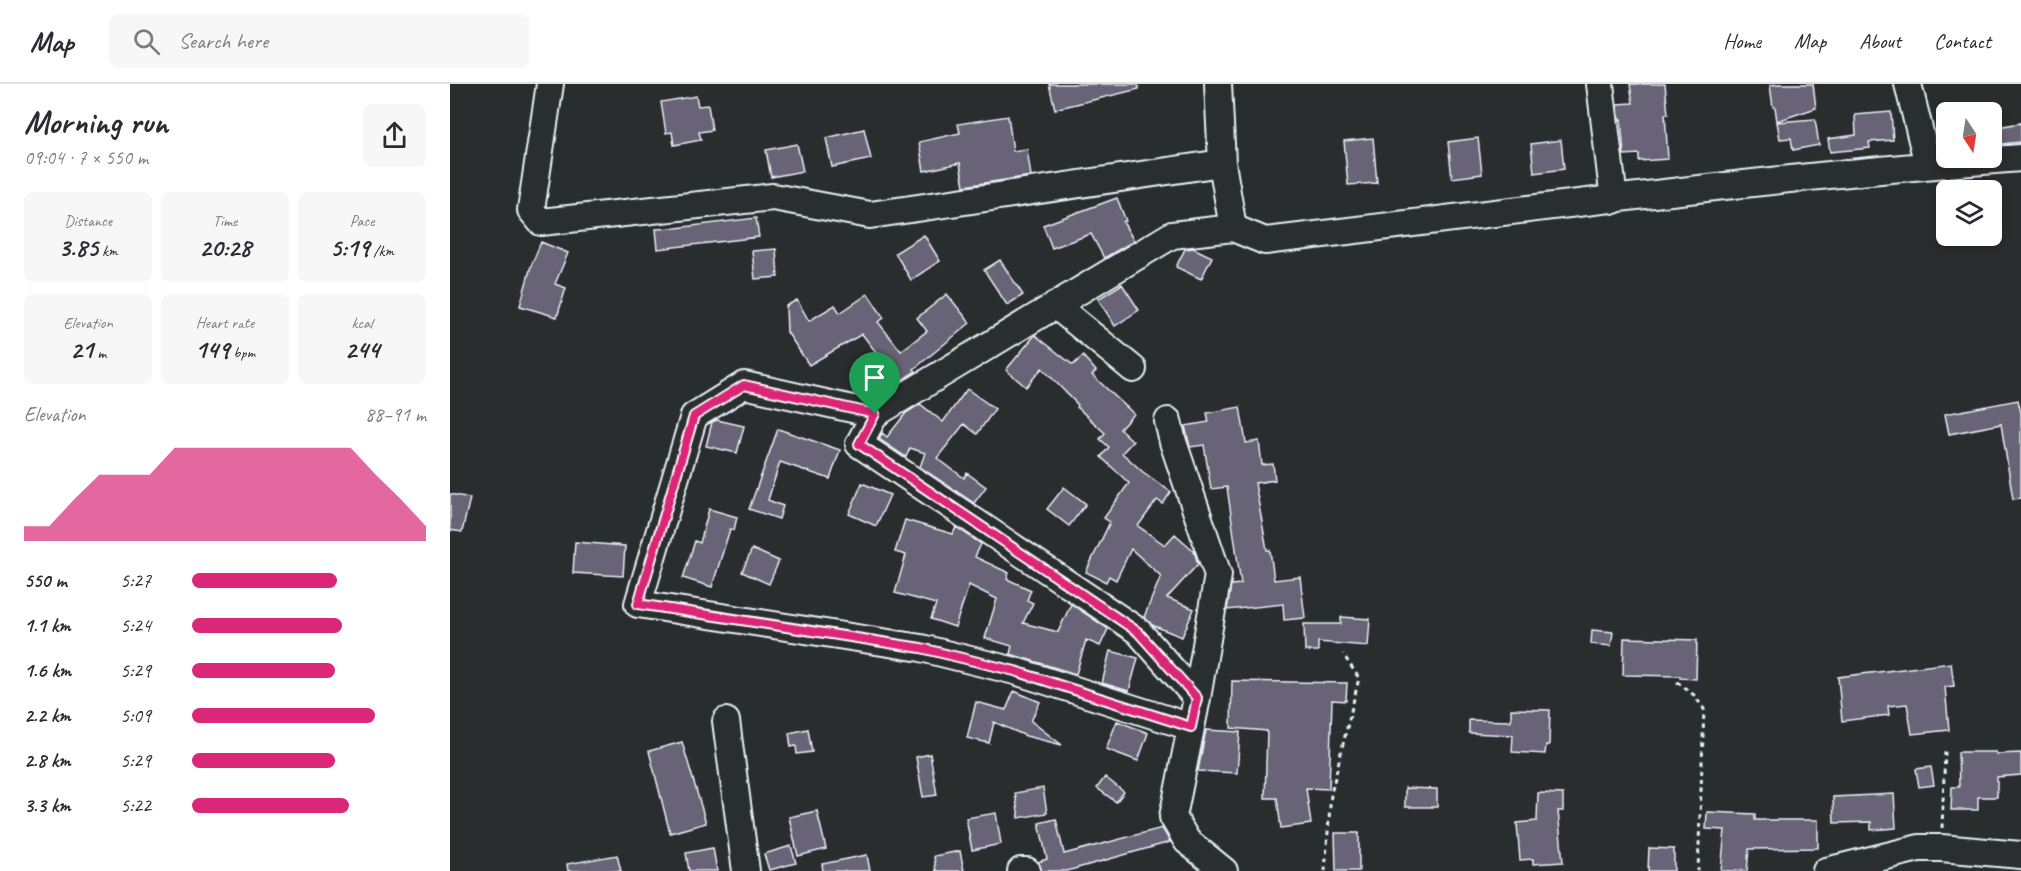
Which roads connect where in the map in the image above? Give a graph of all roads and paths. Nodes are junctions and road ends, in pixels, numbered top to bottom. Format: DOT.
graph roads {
  1 [pos="550,84"];
  2 [pos="1218,84"];
  3 [pos="1600,84"];
  4 [pos="1908,84"];
  5 [pos="2021,158"];
  6 [pos="1222,164"];
  7 [pos="1928,165"];
  8 [pos="1614,200"];
  9 [pos="1233,228"];
  10 [pos="1055,305"];
  11 [pos="1133,369"];
  12 [pos="875,414"];
  13 [pos="1168,421"];
  14 [pos="1343,654"];
  15 [pos="1677,682"];
  16 [pos="1197,698"];
  17 [pos="726,722"];
  18 [pos="1191,727"];
  19 [pos="1945,751"];
  20 [pos="1941,848"];
  21 [pos="2021,855"];
  22 [pos="746,871"];
  23 [pos="1021,871"];
  24 [pos="1027,871"];
  25 [pos="1224,871"];
  26 [pos="1325,871"];
  27 [pos="1698,871"];
  28 [pos="1826,871"];
  1 -- 6 [label="street"];
  2 -- 6 [label="street"];
  3 -- 8 [label="street"];
  4 -- 7 [label="street"];
  5 -- 7 [label="street"];
  6 -- 9 [label="street"];
  7 -- 8 [label="street"];
  8 -- 9 [label="street"];
  9 -- 10 [label="street"];
  10 -- 11 [label="street"];
  10 -- 12 [label="street"];
  12 -- 16 [label="street"];
  12 -- 18 [label="street"];
  13 -- 16 [label="street"];
  14 -- 26 [label="path"];
  15 -- 27 [label="path"];
  16 -- 18 [label="street"];
  17 -- 22 [label="street"];
  18 -- 25 [label="street"];
  19 -- 20 [label="path"];
  20 -- 21 [label="street"];
  20 -- 28 [label="street"];
  23 -- 24 [label="street"];
}
